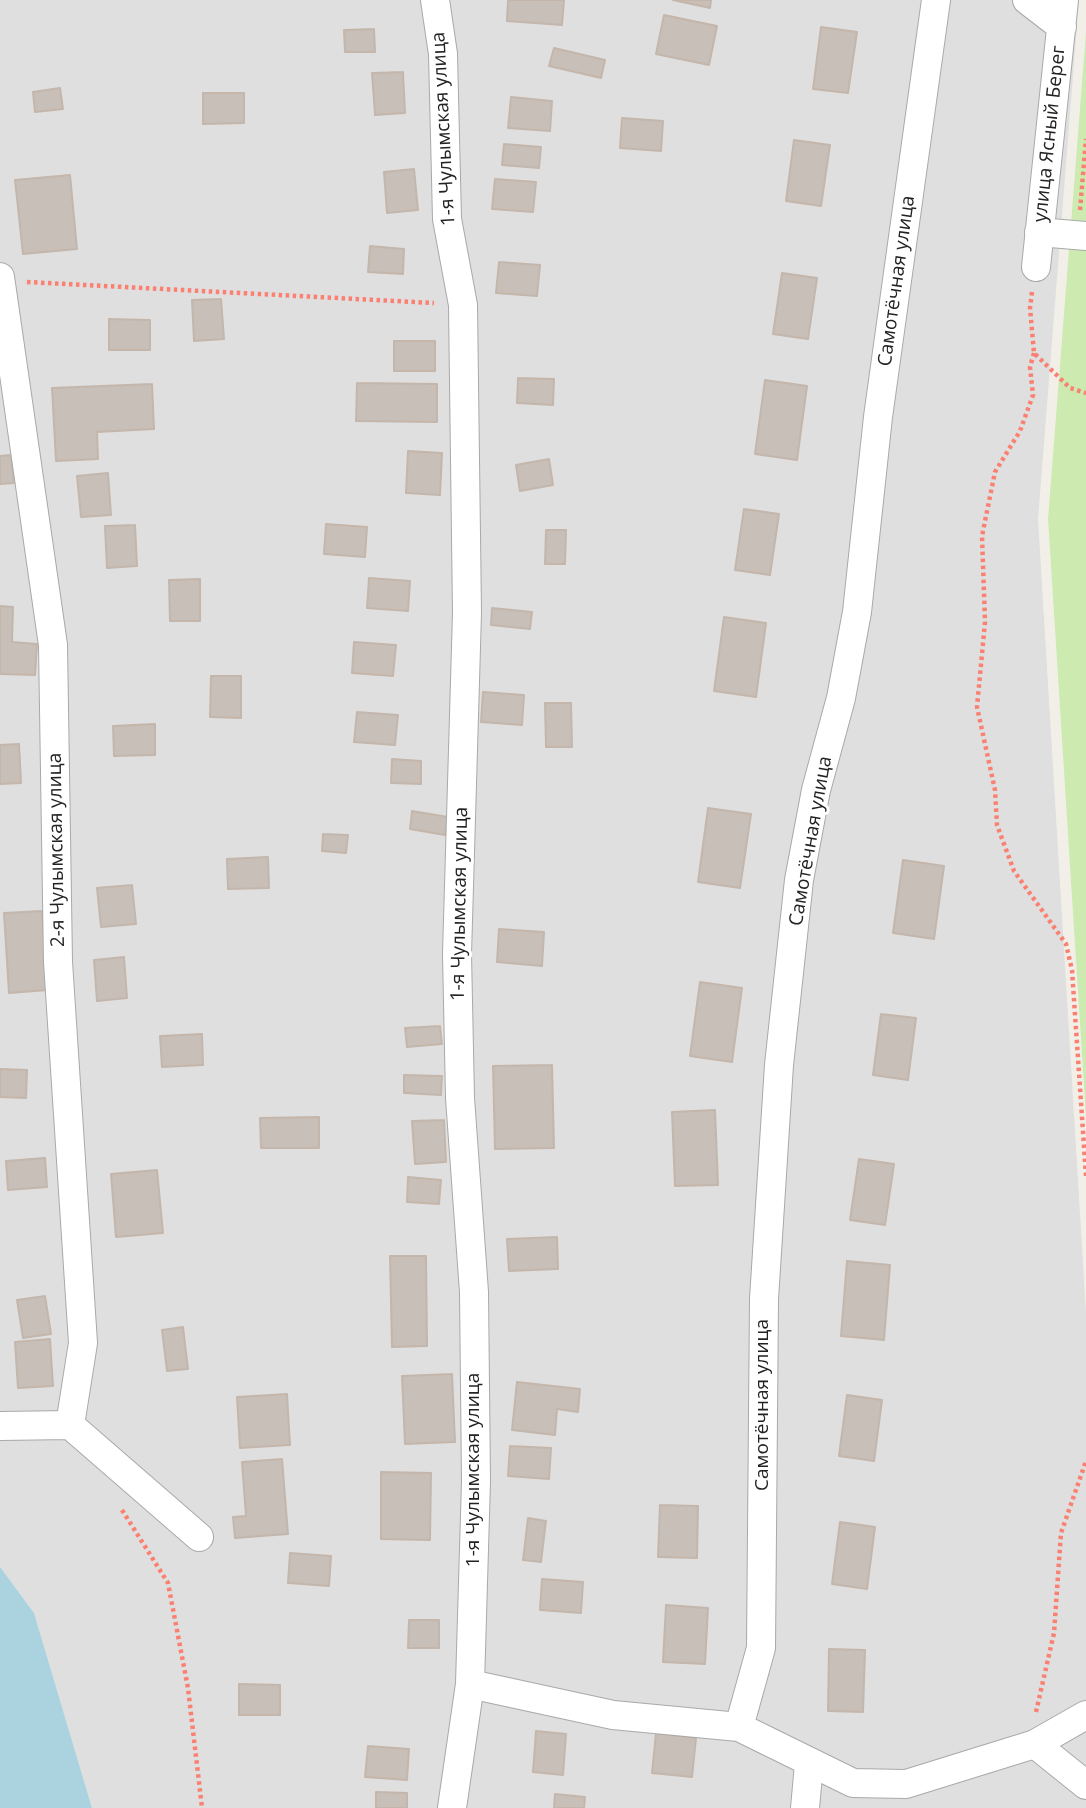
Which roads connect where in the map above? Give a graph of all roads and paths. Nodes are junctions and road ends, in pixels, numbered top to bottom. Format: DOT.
graph roads {
  1 [pos="435,0"];
  2 [pos="936,0"];
  3 [pos="1027,0"];
  4 [pos="1063,13"];
  5 [pos="1086,139"];
  6 [pos="1039,232"];
  7 [pos="1082,236"];
  8 [pos="1036,267"];
  9 [pos="0,279"];
  10 [pos="463,305"];
  11 [pos="1034,354"];
  12 [pos="1086,393"];
  13 [pos="1086,1176"];
  14 [pos="70,1425"];
  15 [pos="0,1426"];
  16 [pos="1086,1461"];
  17 [pos="116,1501"];
  18 [pos="199,1537"];
  19 [pos="470,1684"];
  20 [pos="1086,1715"];
  21 [pos="739,1727"];
  22 [pos="1035,1744"];
  23 [pos="809,1763"];
  24 [pos="1086,1785"];
  25 [pos="202,1808"];
  26 [pos="452,1808"];
  27 [pos="805,1808"];
  1 -- 10 [label="street, 1-я Чулымская улица"];
  2 -- 21 [label="street, Самотёчная улица"];
  3 -- 4 [label="street"];
  4 -- 6 [label="street, улица Ясный Берег"];
  5 -- 7 [label="path"];
  6 -- 7 [label="street"];
  6 -- 8 [label="street, улица Ясный Берег"];
  8 -- 11 [label="path"];
  9 -- 10 [label="path"];
  9 -- 14 [label="street, 2-я Чулымская улица"];
  10 -- 19 [label="street, 1-я Чулымская улица"];
  11 -- 12 [label="path"];
  11 -- 13 [label="path"];
  14 -- 15 [label="street"];
  14 -- 18 [label="street"];
  16 -- 22 [label="path"];
  17 -- 25 [label="path"];
  19 -- 21 [label="street"];
  19 -- 26 [label="street, 1-я Чулымская улица"];
  20 -- 22 [label="street"];
  21 -- 23 [label="street"];
  22 -- 23 [label="street"];
  22 -- 24 [label="street"];
  23 -- 27 [label="street"];
}
